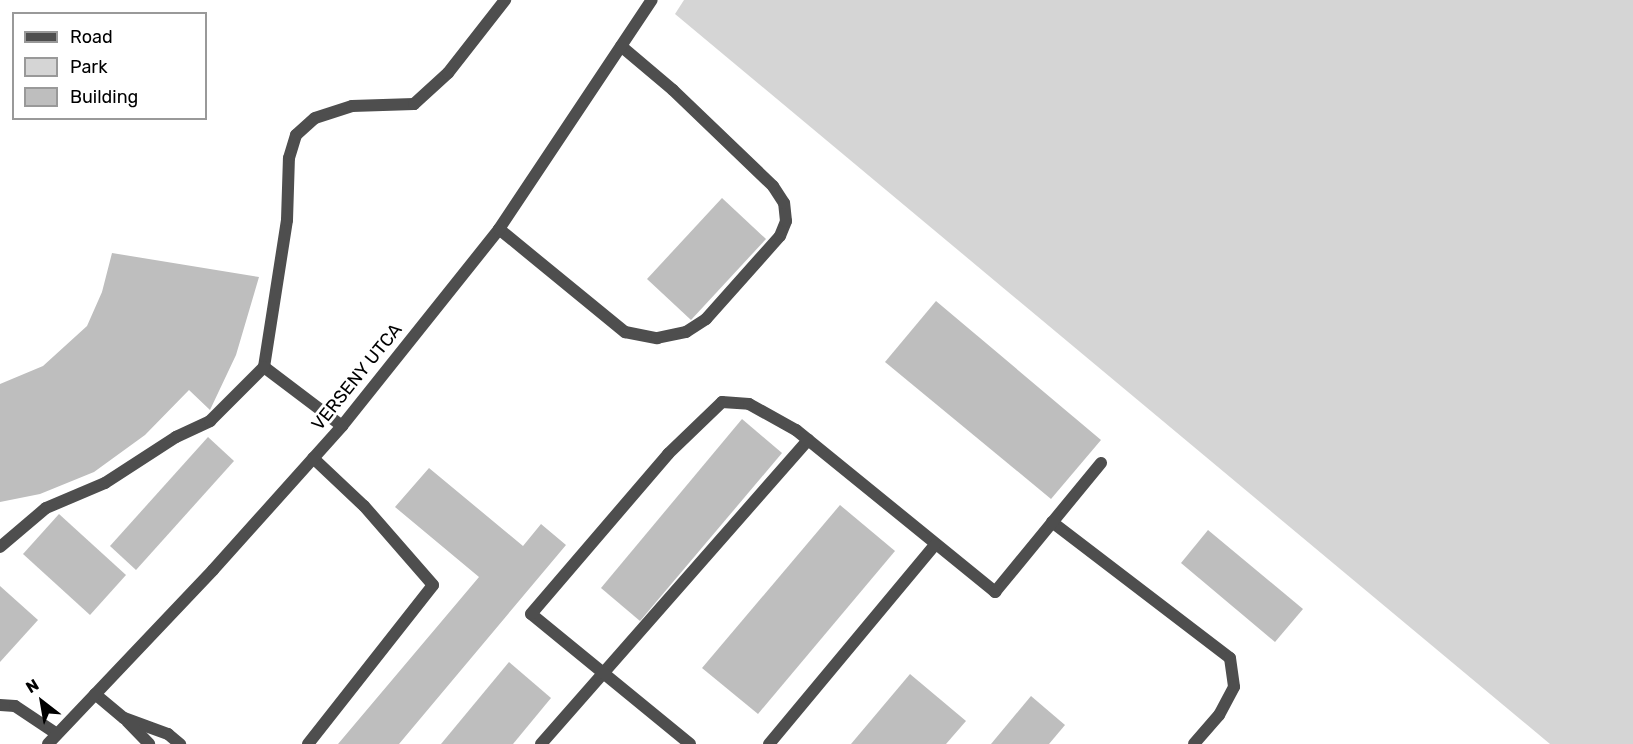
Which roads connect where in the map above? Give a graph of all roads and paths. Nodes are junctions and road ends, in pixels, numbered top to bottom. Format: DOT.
graph roads {
  1 [pos="505,0"];
  2 [pos="652,0"];
  3 [pos="621,46"];
  4 [pos="499,230"];
  5 [pos="264,368"];
  6 [pos="342,426"];
  7 [pos="808,440"];
  8 [pos="313,458"];
  9 [pos="1101,464"];
  10 [pos="1052,522"];
  11 [pos="935,545"];
  12 [pos="0,547"];
  13 [pos="603,673"];
  14 [pos="95,694"];
  15 [pos="0,705"];
  16 [pos="124,718"];
  17 [pos="57,734"];
  18 [pos="48,744"];
  19 [pos="149,744"];
  20 [pos="180,744"];
  21 [pos="308,744"];
  22 [pos="541,744"];
  23 [pos="690,744"];
  24 [pos="770,744"];
  25 [pos="1194,744"];
  1 -- 5 [label="street"];
  2 -- 3 [label="street, VERSENY UTCA"];
  3 -- 4 [label="street, VERSENY UTCA"];
  3 -- 4 [label="street"];
  4 -- 6 [label="street, VERSENY UTCA"];
  5 -- 6 [label="street"];
  5 -- 12 [label="street"];
  6 -- 8 [label="street, VERSENY UTCA"];
  7 -- 11 [label="street"];
  7 -- 13 [label="street"];
  7 -- 13 [label="street"];
  8 -- 14 [label="street, VERSENY UTCA"];
  8 -- 21 [label="street"];
  9 -- 10 [label="street"];
  10 -- 11 [label="street"];
  10 -- 25 [label="street"];
  11 -- 24 [label="street"];
  13 -- 22 [label="street"];
  13 -- 23 [label="street"];
  14 -- 16 [label="street"];
  14 -- 17 [label="street, VERSENY UTCA"];
  15 -- 17 [label="street"];
  16 -- 19 [label="street"];
  16 -- 20 [label="street"];
  17 -- 18 [label="street, VERSENY UTCA"];
}
